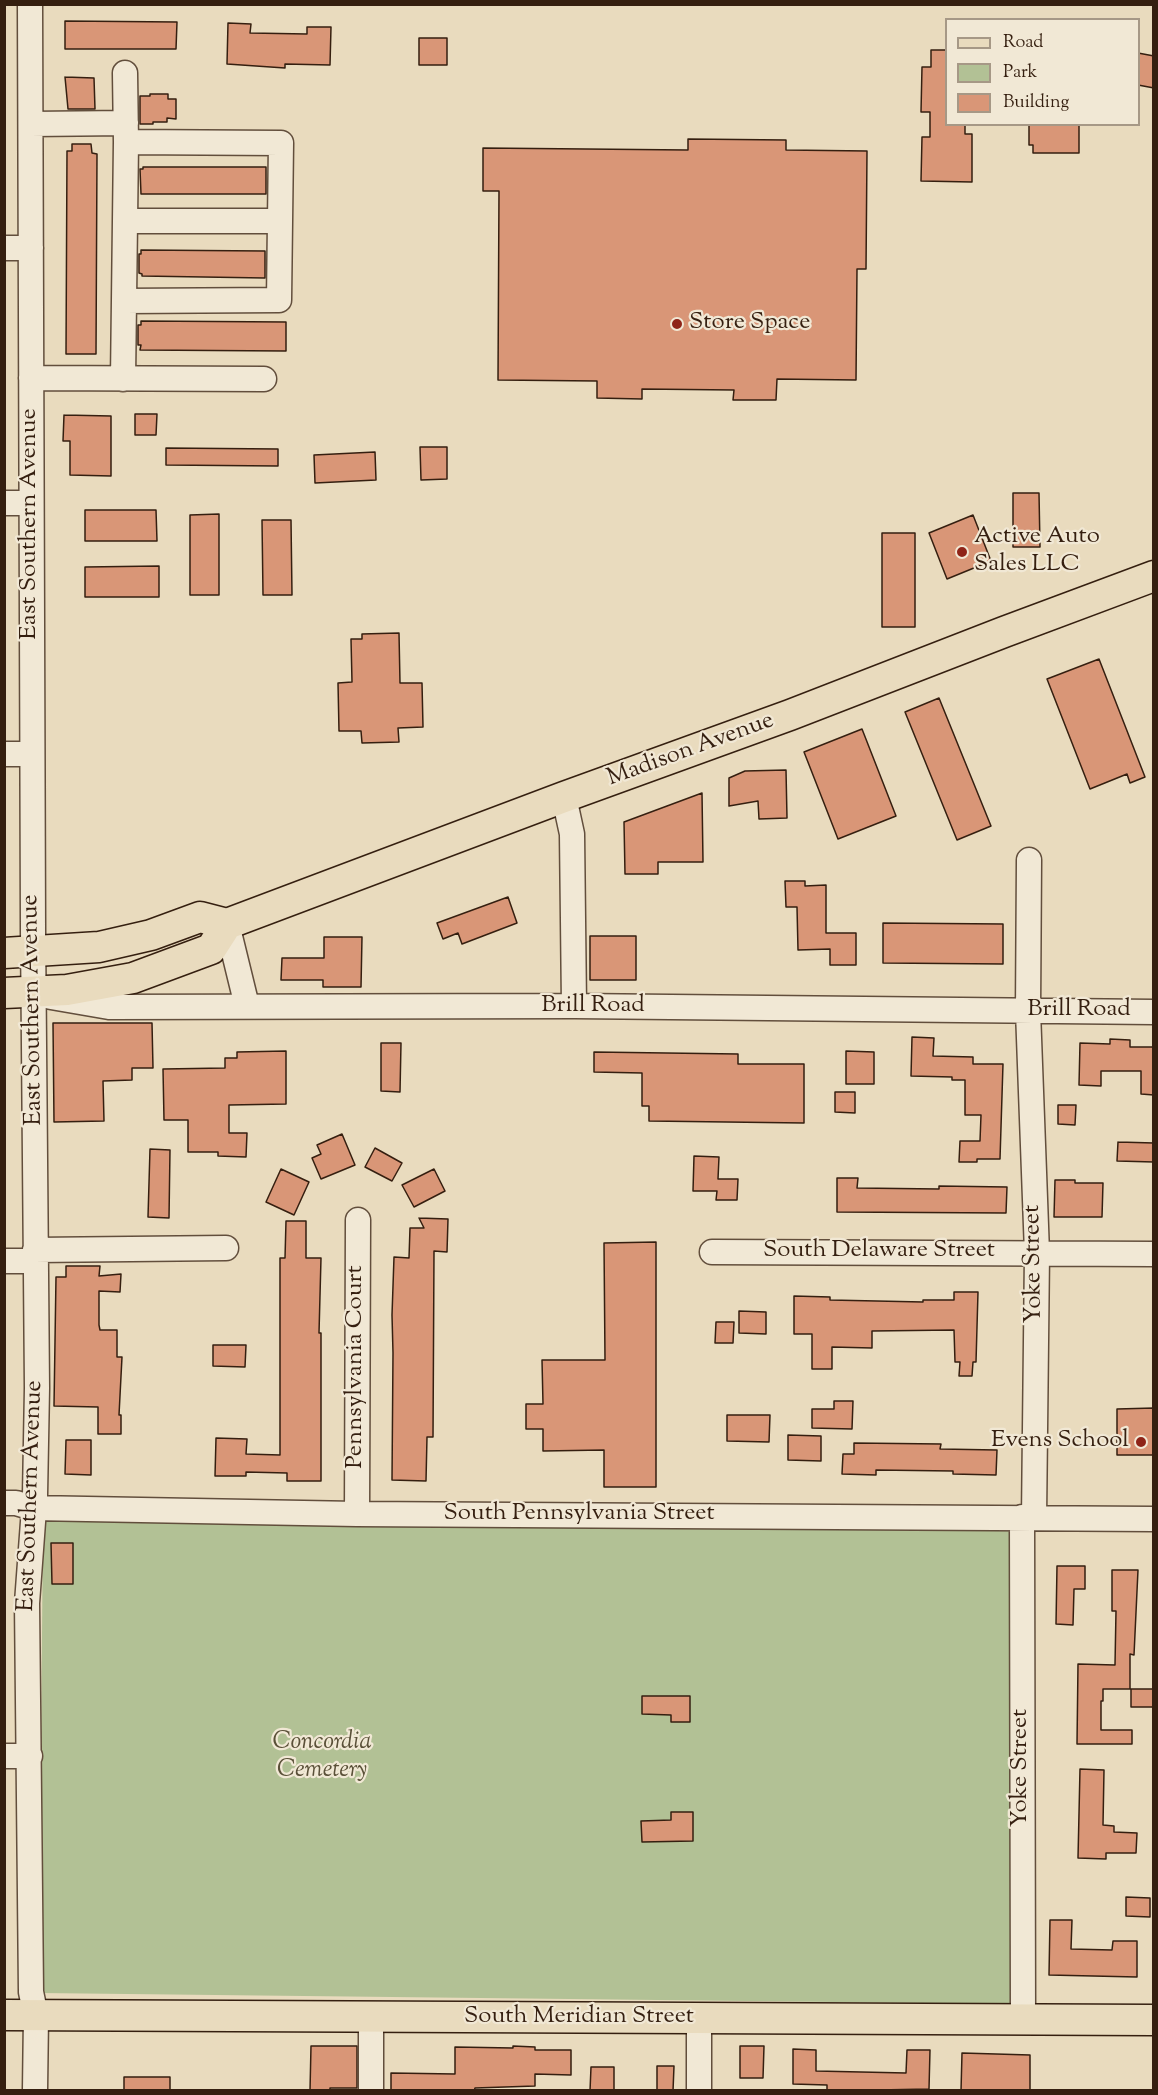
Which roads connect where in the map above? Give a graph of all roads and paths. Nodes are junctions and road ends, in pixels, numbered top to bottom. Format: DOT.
graph roads {
  1 [pos="30,4"];
  2 [pos="125,73"];
  3 [pos="31,124"];
  4 [pos="126,132"];
  5 [pos="126,221"];
  6 [pos="280,221"];
  7 [pos="4,248"];
  8 [pos="31,248"];
  9 [pos="124,301"];
  10 [pos="31,378"];
  11 [pos="123,379"];
  12 [pos="264,380"];
  13 [pos="4,503"];
  14 [pos="31,503"];
  15 [pos="1154,576"];
  16 [pos="4,754"];
  17 [pos="32,754"];
  18 [pos="564,797"];
  19 [pos="1029,860"];
  20 [pos="227,924"];
  21 [pos="19,953"];
  22 [pos="34,992"];
  23 [pos="4,993"];
  24 [pos="247,1006"];
  25 [pos="574,1006"];
  26 [pos="1028,1011"];
  27 [pos="1154,1012"];
  28 [pos="358,1221"];
  29 [pos="226,1248"];
  30 [pos="712,1252"];
  31 [pos="1037,1252"];
  32 [pos="1154,1254"];
  33 [pos="35,1255"];
  34 [pos="4,1261"];
  35 [pos="4,1503"];
  36 [pos="33,1508"];
  37 [pos="357,1514"];
  38 [pos="1028,1518"];
  39 [pos="1154,1519"];
  40 [pos="4,1756"];
  41 [pos="30,1756"];
  42 [pos="4,2015"];
  43 [pos="36,2016"];
  44 [pos="371,2017"];
  45 [pos="699,2018"];
  46 [pos="1023,2019"];
  47 [pos="1154,2020"];
  48 [pos="35,2091"];
  49 [pos="371,2091"];
  50 [pos="699,2091"];
  1 -- 3 [label="street, East Southern Avenue"];
  2 -- 4 [label="street"];
  3 -- 4 [label="street"];
  3 -- 8 [label="street, East Southern Avenue"];
  4 -- 5 [label="street"];
  4 -- 6 [label="street"];
  5 -- 6 [label="street"];
  5 -- 9 [label="street"];
  6 -- 9 [label="street"];
  7 -- 8 [label="street"];
  8 -- 10 [label="street, East Southern Avenue"];
  9 -- 11 [label="street"];
  10 -- 11 [label="street"];
  10 -- 14 [label="street, East Southern Avenue"];
  11 -- 12 [label="street"];
  13 -- 14 [label="street"];
  14 -- 17 [label="street, East Southern Avenue"];
  15 -- 18 [label="main road, Madison Avenue"];
  16 -- 17 [label="street"];
  17 -- 21 [label="street, East Southern Avenue"];
  18 -- 20 [label="main road, Madison Avenue"];
  18 -- 25 [label="street"];
  19 -- 26 [label="street, Yoke Street"];
  20 -- 21 [label="main road"];
  20 -- 22 [label="main road"];
  20 -- 24 [label="street"];
  21 -- 22 [label="street, East Southern Avenue"];
  22 -- 23 [label="main road"];
  22 -- 24 [label="street, Brill Road"];
  22 -- 33 [label="street, East Southern Avenue"];
  24 -- 25 [label="street, Brill Road"];
  25 -- 26 [label="street, Brill Road"];
  26 -- 27 [label="street, Brill Road"];
  26 -- 31 [label="street, Yoke Street"];
  28 -- 37 [label="street, Pennsylvania Court"];
  29 -- 33 [label="street"];
  30 -- 31 [label="street, South Delaware Street"];
  31 -- 32 [label="street, South Delaware Street"];
  31 -- 38 [label="street, Yoke Street"];
  33 -- 34 [label="street"];
  33 -- 36 [label="street, East Southern Avenue"];
  35 -- 36 [label="street, South Pennsylvania Street"];
  36 -- 37 [label="street, South Pennsylvania Street"];
  36 -- 41 [label="street, East Southern Avenue"];
  37 -- 38 [label="street, South Pennsylvania Street"];
  38 -- 39 [label="street, South Pennsylvania Street"];
  38 -- 46 [label="street, Yoke Street"];
  40 -- 41 [label="street"];
  41 -- 43 [label="street, East Southern Avenue"];
  42 -- 43 [label="main road, South Meridian Street"];
  43 -- 44 [label="main road, South Meridian Street"];
  43 -- 48 [label="street, East Southern Avenue"];
  44 -- 45 [label="main road, South Meridian Street"];
  44 -- 49 [label="street"];
  45 -- 46 [label="main road, South Meridian Street"];
  45 -- 50 [label="street"];
  46 -- 47 [label="main road, South Meridian Street"];
}
